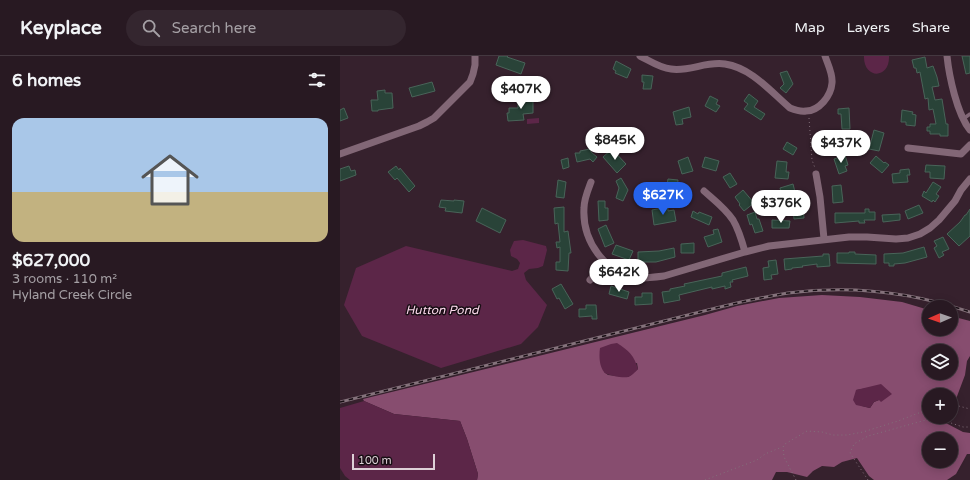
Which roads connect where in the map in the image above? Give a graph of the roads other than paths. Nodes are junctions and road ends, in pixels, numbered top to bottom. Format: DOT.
graph roads {
  1 [pos="475,56"];
  2 [pos="640,56"];
  3 [pos="824,56"];
  4 [pos="947,56"];
  5 [pos="970,114"];
  6 [pos="963,119"];
  7 [pos="970,130"];
  8 [pos="970,145"];
  9 [pos="908,148"];
  10 [pos="340,154"];
  11 [pos="816,174"];
  12 [pos="970,179"];
  13 [pos="592,182"];
  14 [pos="704,191"];
  15 [pos="824,240"];
  16 [pos="745,252"];
  17 [pos="606,263"];
  18 [pos="590,280"];
  1 -- 10 [label="street"];
  2 -- 3 [label="street"];
  4 -- 6 [label="street"];
  5 -- 6 [label="lane"];
  6 -- 7 [label="street"];
  8 -- 9 [label="street"];
  11 -- 15 [label="street"];
  12 -- 15 [label="street"];
  13 -- 17 [label="street"];
  14 -- 16 [label="street"];
  15 -- 16 [label="street"];
  16 -- 17 [label="street"];
  17 -- 18 [label="street"];
}
